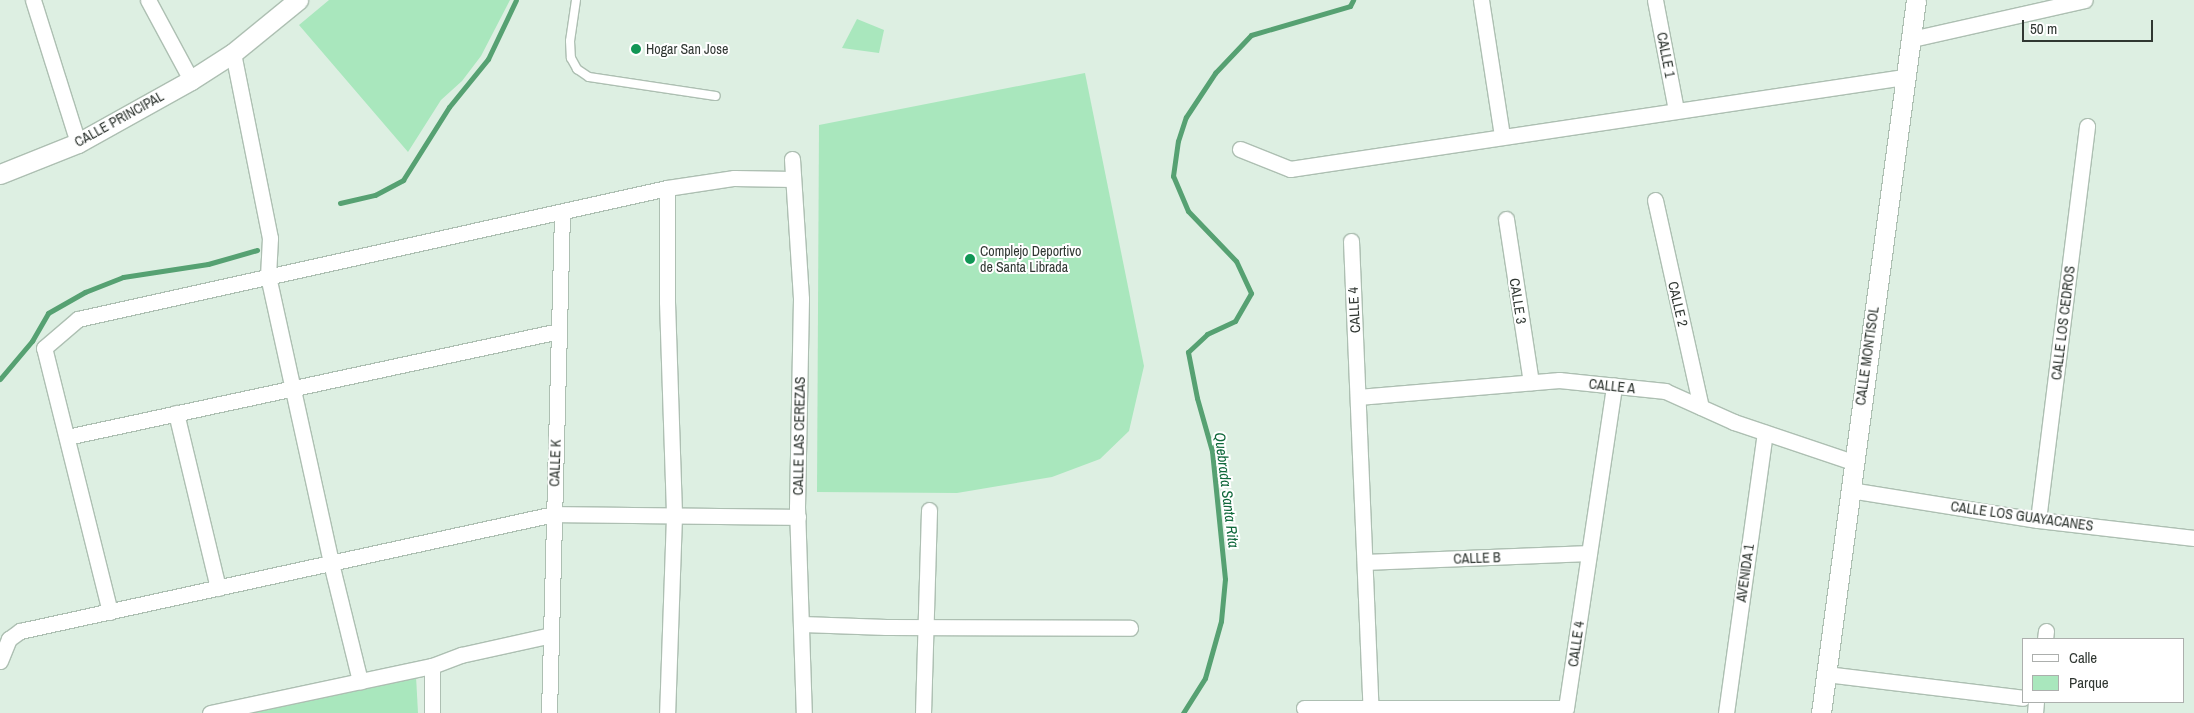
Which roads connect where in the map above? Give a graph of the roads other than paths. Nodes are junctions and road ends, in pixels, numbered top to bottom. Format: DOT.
graph roads {
  1 [pos="32,0"];
  2 [pos="148,0"];
  3 [pos="298,0"];
  4 [pos="576,0"];
  5 [pos="1481,0"];
  6 [pos="1655,0"];
  7 [pos="1916,0"];
  8 [pos="2084,0"];
  9 [pos="1912,39"];
  10 [pos="233,53"];
  11 [pos="1904,77"];
  12 [pos="191,80"];
  13 [pos="716,96"];
  14 [pos="1676,110"];
  15 [pos="2087,126"];
  16 [pos="1502,136"];
  17 [pos="78,143"];
  18 [pos="1240,149"];
  19 [pos="792,159"];
  20 [pos="0,174"];
  21 [pos="793,179"];
  22 [pos="667,188"];
  23 [pos="1655,200"];
  24 [pos="562,212"];
  25 [pos="1506,219"];
  26 [pos="1351,241"];
  27 [pos="268,276"];
  28 [pos="559,331"];
  29 [pos="1531,382"];
  30 [pos="1614,386"];
  31 [pos="294,389"];
  32 [pos="1358,397"];
  33 [pos="1701,407"];
  34 [pos="176,413"];
  35 [pos="1765,433"];
  36 [pos="66,437"];
  37 [pos="1853,462"];
  38 [pos="1850,490"];
  39 [pos="929,510"];
  40 [pos="554,514"];
  41 [pos="674,516"];
  42 [pos="798,517"];
  43 [pos="2038,520"];
  44 [pos="2194,538"];
  45 [pos="1589,553"];
  46 [pos="1365,562"];
  47 [pos="331,563"];
  48 [pos="218,588"];
  49 [pos="110,612"];
  50 [pos="802,624"];
  51 [pos="924,628"];
  52 [pos="1130,628"];
  53 [pos="550,635"];
  54 [pos="4,636"];
  55 [pos="0,660"];
  56 [pos="432,666"];
  57 [pos="1826,674"];
  58 [pos="360,681"];
  59 [pos="2022,698"];
  60 [pos="1304,708"];
  61 [pos="1371,710"];
  62 [pos="210,713"];
  63 [pos="432,713"];
  64 [pos="548,713"];
  65 [pos="667,713"];
  66 [pos="804,713"];
  67 [pos="923,713"];
  68 [pos="1726,713"];
  69 [pos="1821,713"];
  1 -- 17 [label="street"];
  2 -- 12 [label="street"];
  3 -- 10 [label="street"];
  4 -- 13 [label="lane"];
  5 -- 16 [label="street"];
  6 -- 14 [label="street, CALLE 1"];
  7 -- 9 [label="street, CALLE MONTISOL"];
  8 -- 9 [label="street"];
  9 -- 11 [label="street, CALLE MONTISOL"];
  10 -- 12 [label="street, CALLE PRINCIPAL"];
  10 -- 27 [label="street"];
  11 -- 14 [label="street"];
  11 -- 37 [label="street, CALLE MONTISOL"];
  12 -- 17 [label="street, CALLE PRINCIPAL"];
  14 -- 16 [label="street"];
  15 -- 43 [label="street, CALLE LOS CEDROS"];
  16 -- 18 [label="street"];
  17 -- 20 [label="street, CALLE PRINCIPAL"];
  19 -- 21 [label="street, CALLE LAS CEREZAS"];
  21 -- 22 [label="street"];
  21 -- 42 [label="street, CALLE LAS CEREZAS"];
  22 -- 24 [label="street"];
  22 -- 41 [label="street"];
  23 -- 33 [label="street, CALLE 2"];
  24 -- 27 [label="street"];
  24 -- 28 [label="street, CALLE K"];
  25 -- 29 [label="street, CALLE 3"];
  26 -- 32 [label="street, CALLE 4"];
  27 -- 31 [label="street"];
  27 -- 36 [label="street"];
  28 -- 31 [label="street"];
  28 -- 40 [label="street, CALLE K"];
  29 -- 30 [label="street, CALLE A"];
  29 -- 32 [label="street, CALLE A"];
  30 -- 33 [label="street, CALLE A"];
  30 -- 45 [label="street, CALLE 4"];
  31 -- 34 [label="street"];
  31 -- 47 [label="street"];
  32 -- 46 [label="street, CALLE 4"];
  33 -- 35 [label="street, CALLE A"];
  34 -- 36 [label="street"];
  34 -- 48 [label="street"];
  35 -- 37 [label="street, CALLE A"];
  35 -- 68 [label="street, AVENIDA 1"];
  36 -- 49 [label="street"];
  37 -- 38 [label="street, CALLE MONTISOL"];
  38 -- 43 [label="street, CALLE LOS GUAYACANES"];
  38 -- 57 [label="street, CALLE MONTISOL"];
  39 -- 51 [label="street"];
  40 -- 41 [label="street"];
  40 -- 47 [label="street"];
  40 -- 53 [label="street, CALLE K"];
  41 -- 42 [label="street"];
  41 -- 65 [label="street"];
  42 -- 50 [label="street, CALLE LAS CEREZAS"];
  43 -- 44 [label="street, CALLE LOS GUAYACANES"];
  45 -- 46 [label="street, CALLE B"];
  45 -- 61 [label="street, CALLE 4"];
  46 -- 61 [label="street, CALLE 4"];
  47 -- 48 [label="street"];
  47 -- 58 [label="street"];
  48 -- 49 [label="street"];
  49 -- 54 [label="street"];
  50 -- 51 [label="street"];
  50 -- 66 [label="street, CALLE LAS CEREZAS"];
  51 -- 52 [label="street"];
  51 -- 67 [label="street"];
  53 -- 56 [label="street"];
  53 -- 64 [label="street, CALLE K"];
  54 -- 55 [label="street"];
  56 -- 58 [label="street"];
  56 -- 63 [label="street"];
  57 -- 59 [label="street"];
  57 -- 69 [label="street, CALLE MONTISOL"];
  58 -- 62 [label="street"];
  60 -- 61 [label="street, CALLE 4"];
}
